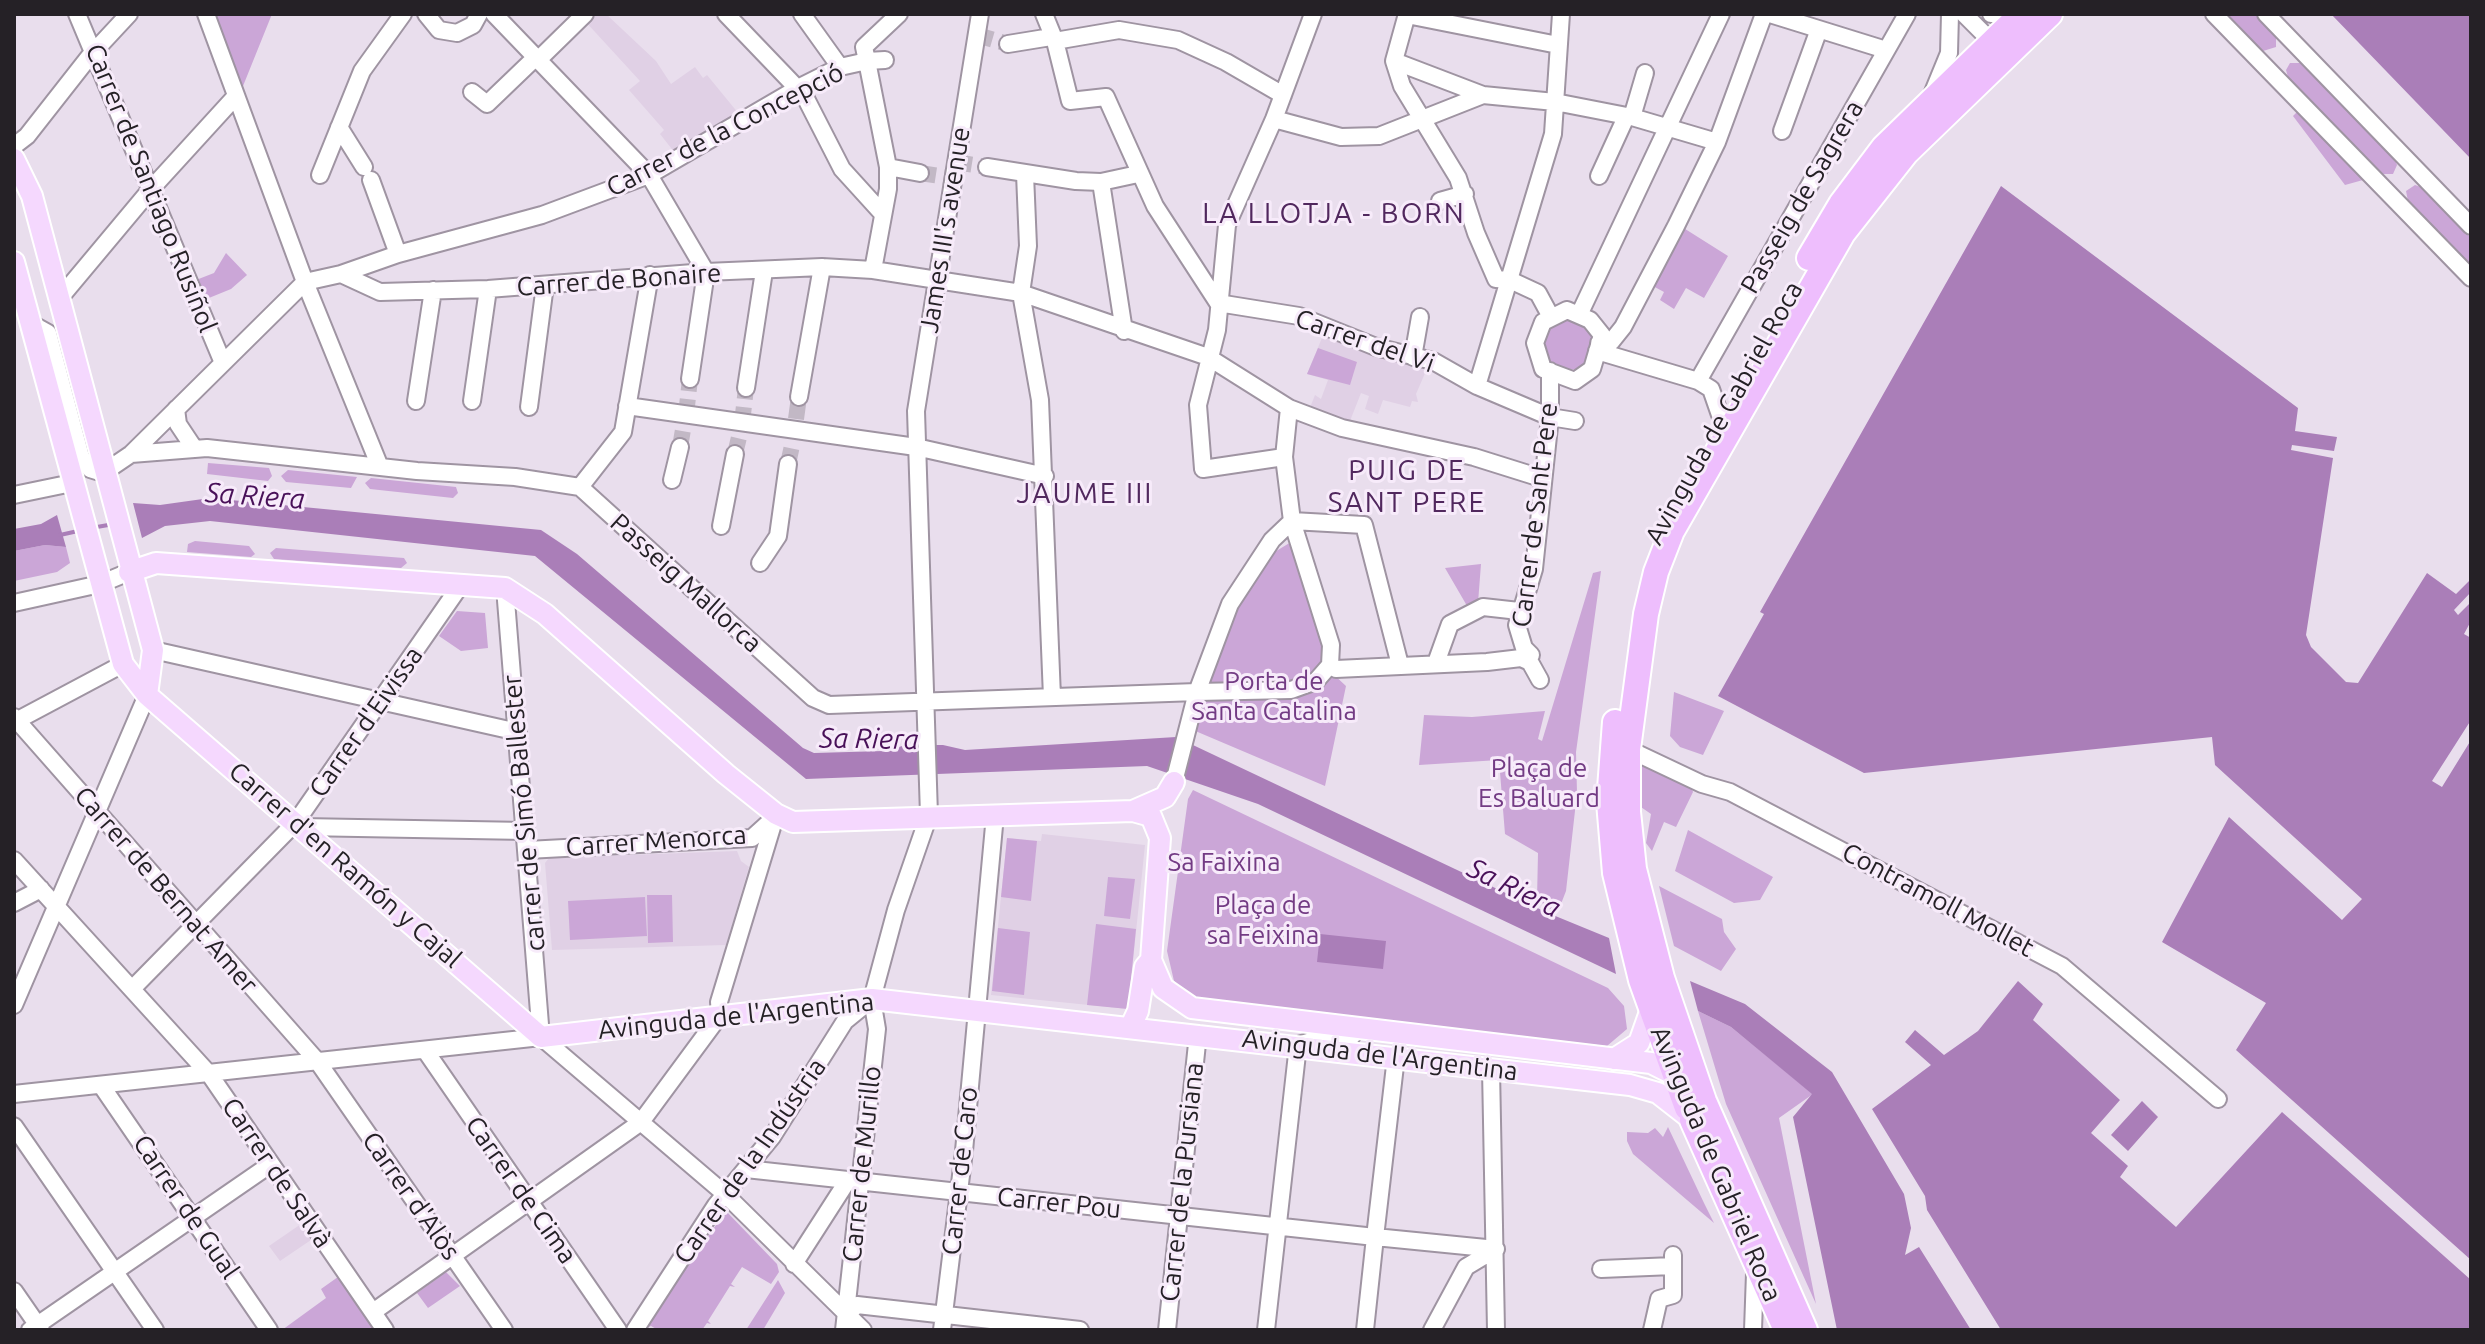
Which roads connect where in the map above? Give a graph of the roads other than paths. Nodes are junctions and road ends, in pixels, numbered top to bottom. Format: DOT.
graph roads {
  1 [pos="77,14"];
  2 [pos="129,14"];
  3 [pos="206,14"];
  4 [pos="403,14"];
  5 [pos="426,14"];
  6 [pos="479,14"];
  7 [pos="494,14"];
  8 [pos="585,14"];
  9 [pos="726,14"];
  10 [pos="802,14"];
  11 [pos="899,14"];
  12 [pos="980,14"];
  13 [pos="1044,14"];
  14 [pos="1313,14"];
  15 [pos="1407,14"];
  16 [pos="1561,14"];
  17 [pos="1721,14"];
  18 [pos="1767,14"];
  19 [pos="1907,14"];
  20 [pos="1950,14"];
  21 [pos="1964,14"];
  22 [pos="2050,14"];
  23 [pos="2214,14"];
  24 [pos="2266,14"];
  25 [pos="2010,20"];
  26 [pos="1463,21"];
  27 [pos="1818,32"];
  28 [pos="1053,39"];
  29 [pos="1993,40"];
  30 [pos="1008,44"];
  31 [pos="1558,45"];
  32 [pos="1886,50"];
  33 [pos="95,51"];
  34 [pos="537,58"];
  35 [pos="885,60"];
  36 [pos="867,61"];
  37 [pos="1394,61"];
  38 [pos="840,67"];
  39 [pos="1645,73"];
  40 [pos="799,87"];
  41 [pos="472,92"];
  42 [pos="1283,95"];
  43 [pos="1483,95"];
  44 [pos="235,97"];
  45 [pos="1555,102"];
  46 [pos="1925,105"];
  47 [pos="1629,117"];
  48 [pos="1274,119"];
  49 [pos="1423,121"];
  50 [pos="1666,125"];
  51 [pos="339,127"];
  52 [pos="1782,131"];
  53 [pos="1717,142"];
  54 [pos="14,146"];
  55 [pos="14,159"];
  56 [pos="888,167"];
  57 [pos="987,167"];
  58 [pos="920,173"];
  59 [pos="1025,174"];
  60 [pos="1138,174"];
  61 [pos="320,175"];
  62 [pos="649,175"];
  63 [pos="1599,176"];
  64 [pos="1101,182"];
  65 [pos="151,189"];
  66 [pos="1465,194"];
  67 [pos="1440,201"];
  68 [pos="882,213"];
  69 [pos="2471,226"];
  70 [pos="398,254"];
  71 [pos="14,262"];
  72 [pos="822,267"];
  73 [pos="873,270"];
  74 [pos="764,271"];
  75 [pos="706,272"];
  76 [pos="341,274"];
  77 [pos="650,275"];
  78 [pos="2471,278"];
  79 [pos="937,280"];
  80 [pos="1510,280"];
  81 [pos="305,282"];
  82 [pos="545,285"];
  83 [pos="488,289"];
  84 [pos="433,290"];
  85 [pos="1021,293"];
  86 [pos="59,299"];
  87 [pos="1218,303"];
  88 [pos="1579,315"];
  89 [pos="1420,317"];
  90 [pos="1551,317"];
  91 [pos="30,323"];
  92 [pos="1124,331"];
  93 [pos="1598,347"];
  94 [pos="1208,357"];
  95 [pos="1413,357"];
  96 [pos="223,363"];
  97 [pos="1550,371"];
  98 [pos="690,379"];
  99 [pos="1698,381"];
  100 [pos="1477,386"];
  101 [pos="746,388"];
  102 [pos="799,397"];
  103 [pos="416,401"];
  104 [pos="472,401"];
  105 [pos="627,406"];
  106 [pos="529,407"];
  107 [pos="1289,408"];
  108 [pos="176,409"];
  109 [pos="1720,415"];
  110 [pos="1550,417"];
  111 [pos="1575,421"];
  112 [pos="680,447"];
  113 [pos="916,447"];
  114 [pos="194,448"];
  115 [pos="131,454"];
  116 [pos="735,454"];
  117 [pos="1284,457"];
  118 [pos="788,464"];
  119 [pos="380,467"];
  120 [pos="1045,476"];
  121 [pos="1541,478"];
  122 [pos="672,480"];
  123 [pos="106,483"];
  124 [pos="580,487"];
  125 [pos="74,493"];
  126 [pos="14,495"];
  127 [pos="1292,521"];
  128 [pos="721,526"];
  129 [pos="760,563"];
  130 [pos="129,572"];
  131 [pos="100,584"];
  132 [pos="460,586"];
  133 [pos="505,588"];
  134 [pos="14,603"];
  135 [pos="1519,611"];
  136 [pos="153,650"];
  137 [pos="1531,655"];
  138 [pos="1436,663"];
  139 [pos="123,664"];
  140 [pos="1330,665"];
  141 [pos="1400,665"];
  142 [pos="1540,680"];
  143 [pos="1197,692"];
  144 [pos="147,695"];
  145 [pos="1052,697"];
  146 [pos="382,702"];
  147 [pos="924,703"];
  148 [pos="15,720"];
  149 [pos="518,732"];
  150 [pos="1620,754"];
  151 [pos="1174,782"];
  152 [pos="98,811"];
  153 [pos="1133,811"];
  154 [pos="776,814"];
  155 [pos="929,815"];
  156 [pos="995,815"];
  157 [pos="299,824"];
  158 [pos="526,831"];
  159 [pos="527,850"];
  160 [pos="14,860"];
  161 [pos="41,889"];
  162 [pos="14,903"];
  163 [pos="57,907"];
  164 [pos="196,923"];
  165 [pos="1151,960"];
  166 [pos="132,989"];
  167 [pos="872,999"];
  168 [pos="14,1005"];
  169 [pos="1651,1009"];
  170 [pos="977,1012"];
  171 [pos="720,1015"];
  172 [pos="1131,1026"];
  173 [pos="1367,1030"];
  174 [pos="1198,1034"];
  175 [pos="541,1037"];
  176 [pos="1682,1039"];
  177 [pos="1459,1041"];
  178 [pos="1298,1045"];
  179 [pos="425,1050"];
  180 [pos="1396,1057"];
  181 [pos="1614,1059"];
  182 [pos="318,1062"];
  183 [pos="1491,1069"];
  184 [pos="1673,1071"];
  185 [pos="210,1075"];
  186 [pos="101,1085"];
  187 [pos="1648,1088"];
  188 [pos="14,1094"];
  189 [pos="2218,1099"];
  190 [pos="1695,1110"];
  191 [pos="641,1122"];
  192 [pos="14,1126"];
  193 [pos="271,1164"];
  194 [pos="746,1169"];
  195 [pos="854,1181"];
  196 [pos="959,1192"];
  197 [pos="725,1194"];
  198 [pos="528,1203"];
  199 [pos="1179,1215"];
  200 [pos="194,1217"];
  201 [pos="1277,1226"];
  202 [pos="1375,1237"];
  203 [pos="1751,1248"];
  204 [pos="1496,1249"];
  205 [pos="453,1257"];
  206 [pos="794,1264"];
  207 [pos="1601,1269"];
  208 [pos="114,1273"];
  209 [pos="14,1291"];
  210 [pos="373,1312"];
  211 [pos="845,1322"];
  212 [pos="943,1323"];
  213 [pos="36,1328"];
  214 [pos="155,1330"];
  215 [pos="269,1330"];
  216 [pos="385,1330"];
  217 [pos="504,1330"];
  218 [pos="618,1330"];
  219 [pos="635,1330"];
  220 [pos="863,1330"];
  221 [pos="1080,1330"];
  222 [pos="1167,1330"];
  223 [pos="1266,1330"];
  224 [pos="1365,1330"];
  225 [pos="1432,1330"];
  226 [pos="1496,1330"];
  227 [pos="1652,1330"];
  228 [pos="1753,1330"];
  229 [pos="1786,1330"];
  230 [pos="1805,1330"];
  1 -- 33 [label="street, Carrer de Santiago Rusiñol"];
  2 -- 33 [label="street"];
  3 -- 44 [label="street"];
  4 -- 51 [label="street"];
  5 -- 6 [label="street"];
  7 -- 34 [label="street"];
  8 -- 34 [label="street"];
  9 -- 40 [label="street"];
  10 -- 38 [label="street"];
  11 -- 36 [label="street, Carrer de la Concepció"];
  12 -- 79 [label="street, James III's avenue"];
  13 -- 28 [label="street"];
  14 -- 42 [label="street"];
  15 -- 26 [label="street"];
  15 -- 37 [label="street"];
  16 -- 31 [label="street"];
  17 -- 50 [label="street"];
  18 -- 27 [label="street"];
  18 -- 53 [label="street"];
  19 -- 32 [label="street, Passeig de Sagrera"];
  20 -- 46 [label="street"];
  21 -- 29 [label="street"];
  22 -- 25 [label="highway"];
  23 -- 78 [label="street"];
  24 -- 69 [label="street"];
  25 -- 29 [label="highway, Avinguda de Gabriel Roca"];
  25 -- 150 [label="highway, Avinguda de Gabriel Roca"];
  26 -- 31 [label="street"];
  27 -- 32 [label="street"];
  27 -- 52 [label="street"];
  28 -- 30 [label="street"];
  28 -- 42 [label="street"];
  28 -- 60 [label="street"];
  29 -- 46 [label="highway, Avinguda de Gabriel Roca"];
  31 -- 45 [label="street"];
  32 -- 99 [label="street, Passeig de Sagrera"];
  33 -- 54 [label="street"];
  33 -- 65 [label="street, Carrer de Santiago Rusiñol"];
  34 -- 41 [label="street"];
  34 -- 62 [label="street"];
  35 -- 36 [label="street"];
  36 -- 38 [label="street, Carrer de la Concepció"];
  36 -- 56 [label="street"];
  37 -- 43 [label="street"];
  37 -- 49 [label="street"];
  38 -- 40 [label="street, Carrer de la Concepció"];
  39 -- 47 [label="street"];
  40 -- 62 [label="street, Carrer de la Concepció"];
  40 -- 68 [label="street"];
  42 -- 48 [label="street"];
  43 -- 45 [label="street"];
  43 -- 49 [label="street"];
  44 -- 65 [label="street"];
  44 -- 81 [label="street"];
  45 -- 47 [label="street"];
  45 -- 80 [label="street"];
  46 -- 109 [label="highway, Avinguda de Gabriel Roca"];
  47 -- 50 [label="street"];
  47 -- 63 [label="street"];
  48 -- 49 [label="street"];
  48 -- 87 [label="street"];
  49 -- 66 [label="street"];
  50 -- 53 [label="street"];
  50 -- 88 [label="street"];
  51 -- 61 [label="street"];
  51 -- 70 [label="street"];
  53 -- 93 [label="street"];
  55 -- 86 [label="main road"];
  56 -- 58 [label="street"];
  56 -- 68 [label="street"];
  57 -- 59 [label="street"];
  59 -- 64 [label="street"];
  59 -- 85 [label="street"];
  60 -- 64 [label="street"];
  60 -- 87 [label="street"];
  62 -- 70 [label="street, Carrer de la Concepció"];
  62 -- 75 [label="street"];
  64 -- 92 [label="street"];
  65 -- 86 [label="street"];
  65 -- 96 [label="street, Carrer de Santiago Rusiñol"];
  66 -- 67 [label="street"];
  66 -- 80 [label="street"];
  68 -- 73 [label="street"];
  70 -- 76 [label="street, Carrer de la Concepció"];
  71 -- 91 [label="main road"];
  72 -- 73 [label="street, Carrer de Bonaire"];
  72 -- 74 [label="street, Carrer de Bonaire"];
  72 -- 102 [label="street"];
  73 -- 79 [label="street, Carrer de Bonaire"];
  74 -- 75 [label="street, Carrer de Bonaire"];
  74 -- 101 [label="street"];
  75 -- 77 [label="street, Carrer de Bonaire"];
  75 -- 98 [label="street"];
  76 -- 81 [label="street"];
  76 -- 84 [label="street, Carrer de Bonaire"];
  77 -- 82 [label="street, Carrer de Bonaire"];
  77 -- 105 [label="street"];
  79 -- 85 [label="street, Carrer de Bonaire"];
  79 -- 113 [label="street, James III's avenue"];
  80 -- 90 [label="street"];
  80 -- 100 [label="street"];
  81 -- 96 [label="street"];
  81 -- 119 [label="street"];
  82 -- 83 [label="street, Carrer de Bonaire"];
  82 -- 106 [label="street"];
  83 -- 84 [label="street, Carrer de Bonaire"];
  83 -- 104 [label="street"];
  84 -- 103 [label="street"];
  85 -- 92 [label="street, Carrer de Bonaire"];
  85 -- 120 [label="street"];
  86 -- 123 [label="main road"];
  87 -- 94 [label="street"];
  87 -- 95 [label="street, Carrer del Vi"];
  88 -- 90 [label="street"];
  88 -- 93 [label="street"];
  89 -- 95 [label="street"];
  90 -- 97 [label="street"];
  91 -- 123 [label="street"];
  91 -- 125 [label="main road"];
  92 -- 94 [label="street, Carrer de Bonaire"];
  93 -- 97 [label="street"];
  93 -- 99 [label="street"];
  94 -- 107 [label="street, Carrer de Bonaire"];
  94 -- 117 [label="street"];
  95 -- 100 [label="street, Carrer del Vi"];
  96 -- 108 [label="street"];
  97 -- 110 [label="street, Carrer de Sant Pere"];
  99 -- 109 [label="street"];
  100 -- 110 [label="street, Carrer del Vi"];
  105 -- 113 [label="street"];
  105 -- 124 [label="street"];
  107 -- 117 [label="street"];
  107 -- 121 [label="street, Carrer de Bonaire"];
  108 -- 114 [label="street"];
  108 -- 115 [label="street"];
  109 -- 150 [label="highway, Avinguda de Gabriel Roca"];
  110 -- 111 [label="street, Carrer del Vi"];
  110 -- 121 [label="street, Carrer de Sant Pere"];
  112 -- 122 [label="street"];
  113 -- 120 [label="street"];
  113 -- 147 [label="street, James III's avenue"];
  114 -- 115 [label="street"];
  114 -- 119 [label="street"];
  115 -- 123 [label="street"];
  116 -- 128 [label="street"];
  117 -- 127 [label="street"];
  118 -- 129 [label="street"];
  119 -- 124 [label="street"];
  120 -- 145 [label="street"];
  121 -- 135 [label="street, Carrer de Sant Pere"];
  123 -- 130 [label="main road"];
  124 -- 147 [label="street, Passeig Mallorca"];
  125 -- 126 [label="street"];
  125 -- 131 [label="main road"];
  127 -- 140 [label="street"];
  127 -- 141 [label="street"];
  127 -- 143 [label="street"];
  130 -- 131 [label="street"];
  130 -- 132 [label="main road"];
  130 -- 136 [label="main road"];
  131 -- 134 [label="street"];
  131 -- 139 [label="main road"];
  132 -- 133 [label="main road"];
  132 -- 146 [label="street, Carrer d'Eivissa"];
  133 -- 149 [label="street, carrer de Simó Ballester"];
  133 -- 154 [label="main road"];
  135 -- 137 [label="street, Carrer de Sant Pere"];
  135 -- 138 [label="street"];
  136 -- 144 [label="main road"];
  136 -- 146 [label="street"];
  138 -- 141 [label="street"];
  138 -- 142 [label="street"];
  139 -- 144 [label="main road, Carrer d'en Ramón y Cajal"];
  139 -- 148 [label="street"];
  140 -- 141 [label="street"];
  140 -- 143 [label="street, Passeig Mallorca"];
  143 -- 145 [label="street, Passeig Mallorca"];
  143 -- 151 [label="street"];
  144 -- 152 [label="street"];
  144 -- 157 [label="main road, Carrer d'en Ramón y Cajal"];
  145 -- 147 [label="street, Passeig Mallorca"];
  146 -- 149 [label="street"];
  146 -- 157 [label="street, Carrer d'Eivissa"];
  147 -- 155 [label="street"];
  148 -- 152 [label="street, Carrer de Bernat Amer"];
  149 -- 158 [label="street, carrer de Simó Ballester"];
  150 -- 169 [label="highway, Avinguda de Gabriel Roca"];
  150 -- 176 [label="highway, Avinguda de Gabriel Roca"];
  150 -- 189 [label="street, Contramoll Mollet"];
  151 -- 153 [label="main road"];
  152 -- 163 [label="street"];
  152 -- 164 [label="street, Carrer de Bernat Amer"];
  153 -- 156 [label="main road"];
  153 -- 165 [label="main road"];
  154 -- 155 [label="main road"];
  154 -- 159 [label="street, Carrer Menorca"];
  154 -- 171 [label="street"];
  155 -- 156 [label="main road"];
  155 -- 167 [label="street"];
  156 -- 170 [label="street, Carrer de Caro"];
  157 -- 158 [label="street, Carrer Menorca"];
  157 -- 164 [label="street, Carrer d'Eivissa"];
  157 -- 175 [label="main road, Carrer d'en Ramón y Cajal"];
  158 -- 159 [label="street, carrer de Simó Ballester"];
  159 -- 175 [label="street, carrer de Simó Ballester"];
  160 -- 161 [label="street, Carrer de Salvà"];
  161 -- 162 [label="street"];
  161 -- 163 [label="street, Carrer de Salvà"];
  163 -- 166 [label="street, Carrer de Salvà"];
  163 -- 168 [label="street"];
  164 -- 166 [label="street, Carrer d'Eivissa"];
  164 -- 182 [label="street, Carrer de Bernat Amer"];
  165 -- 172 [label="main road"];
  165 -- 173 [label="main road, Avinguda de l'Argentina"];
  166 -- 185 [label="street, Carrer de Salvà"];
  167 -- 170 [label="main road, Avinguda de l'Argentina"];
  167 -- 171 [label="main road, Avinguda de l'Argentina"];
  167 -- 194 [label="street, Carrer de la Indústria"];
  167 -- 195 [label="street, Carrer de Murillo"];
  169 -- 181 [label="main road"];
  169 -- 184 [label="highway, Avinguda de Gabriel Roca"];
  170 -- 172 [label="main road, Avinguda de l'Argentina"];
  170 -- 196 [label="street, Carrer de Caro"];
  171 -- 175 [label="main road, Avinguda de l'Argentina"];
  171 -- 191 [label="street"];
  172 -- 174 [label="main road, Avinguda de l'Argentina"];
  173 -- 177 [label="main road, Avinguda de l'Argentina"];
  173 -- 178 [label="street"];
  174 -- 178 [label="main road, Avinguda de l'Argentina"];
  174 -- 199 [label="street, Carrer de la Pursiana"];
  175 -- 179 [label="street, Avinguda de l'Argentina"];
  175 -- 191 [label="street"];
  176 -- 184 [label="main road"];
  176 -- 190 [label="highway, Avinguda de Gabriel Roca"];
  177 -- 181 [label="main road, Avinguda de l'Argentina"];
  177 -- 183 [label="main road"];
  178 -- 180 [label="main road, Avinguda de l'Argentina"];
  178 -- 201 [label="street"];
  179 -- 182 [label="street, Avinguda de l'Argentina"];
  179 -- 198 [label="street, Carrer de Cima"];
  180 -- 183 [label="main road, Avinguda de l'Argentina"];
  180 -- 202 [label="street"];
  181 -- 184 [label="main road, Avinguda de l'Argentina"];
  182 -- 185 [label="street, Avinguda de l'Argentina"];
  182 -- 205 [label="street, Carrer d'Alòs"];
  183 -- 187 [label="main road, Avinguda de l'Argentina"];
  183 -- 204 [label="street"];
  184 -- 187 [label="main road"];
  184 -- 190 [label="highway, Avinguda de Gabriel Roca"];
  185 -- 186 [label="street, Avinguda de l'Argentina"];
  185 -- 193 [label="street, Carrer de Salvà"];
  186 -- 188 [label="street, Avinguda de l'Argentina"];
  186 -- 200 [label="street, Carrer de Gual"];
  187 -- 190 [label="main road"];
  190 -- 203 [label="highway, Avinguda de Gabriel Roca"];
  190 -- 230 [label="highway, Avinguda de Gabriel Roca"];
  191 -- 197 [label="street"];
  191 -- 198 [label="street"];
  192 -- 208 [label="street"];
  193 -- 200 [label="street"];
  193 -- 210 [label="street, Carrer de Salvà"];
  194 -- 195 [label="street, Carrer Pou"];
  194 -- 197 [label="street, Carrer de la Indústria"];
  195 -- 196 [label="street, Carrer Pou"];
  195 -- 206 [label="street"];
  195 -- 211 [label="street, Carrer de Murillo"];
  196 -- 199 [label="street, Carrer Pou"];
  196 -- 212 [label="street, Carrer de Caro"];
  197 -- 206 [label="street"];
  197 -- 219 [label="street, Carrer de la Indústria"];
  198 -- 205 [label="street"];
  198 -- 218 [label="street, Carrer de Cima"];
  199 -- 201 [label="street, Carrer Pou"];
  199 -- 222 [label="street, Carrer de la Pursiana"];
  200 -- 208 [label="street"];
  200 -- 215 [label="street, Carrer de Gual"];
  201 -- 202 [label="street, Carrer Pou"];
  201 -- 223 [label="street"];
  202 -- 204 [label="street, Carrer Pou"];
  202 -- 224 [label="street"];
  203 -- 228 [label="street"];
  203 -- 229 [label="highway, Avinguda de Gabriel Roca"];
  204 -- 225 [label="street"];
  204 -- 226 [label="street"];
  205 -- 210 [label="street"];
  205 -- 217 [label="street, Carrer d'Alòs"];
  206 -- 211 [label="street"];
  207 -- 227 [label="street"];
  208 -- 213 [label="street"];
  208 -- 214 [label="street"];
  209 -- 213 [label="street"];
  210 -- 216 [label="street, Carrer de Salvà"];
  211 -- 212 [label="street"];
  211 -- 220 [label="street"];
  212 -- 221 [label="street"];
}
